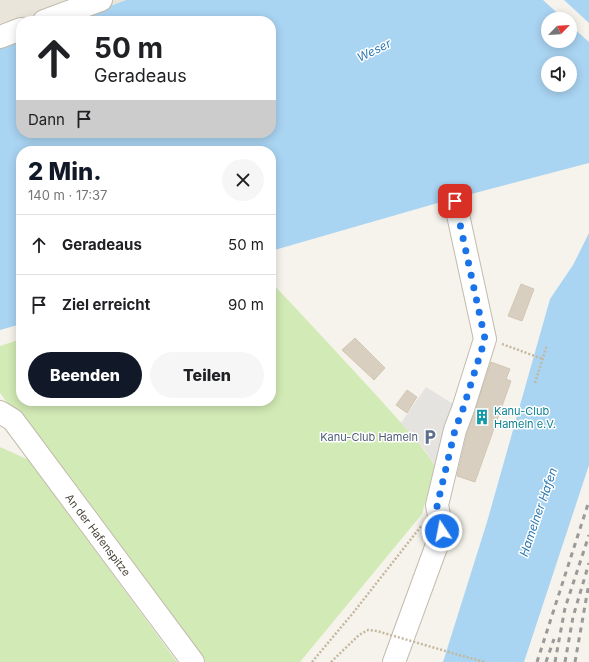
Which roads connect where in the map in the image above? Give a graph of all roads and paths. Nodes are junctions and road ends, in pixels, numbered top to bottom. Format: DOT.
graph roads {
  1 [pos="101,0"];
  2 [pos="58,16"];
  3 [pos="16,31"];
  4 [pos="0,37"];
  5 [pos="455,201"];
  6 [pos="547,345"];
  7 [pos="520,350"];
  8 [pos="543,359"];
  9 [pos="534,383"];
  10 [pos="0,412"];
  11 [pos="437,506"];
  12 [pos="193,662"];
  13 [pos="312,662"];
  14 [pos="331,662"];
  15 [pos="394,662"];
  16 [pos="485,662"];
  1 -- 2 [label="street"];
  3 -- 4 [label="street"];
  5 -- 11 [label="street"];
  6 -- 8 [label="path"];
  7 -- 8 [label="path"];
  8 -- 9 [label="path"];
  10 -- 12 [label="street, An der Hafenspitze"];
  11 -- 13 [label="path"];
  11 -- 15 [label="street"];
  14 -- 16 [label="path, bridge"];
}
